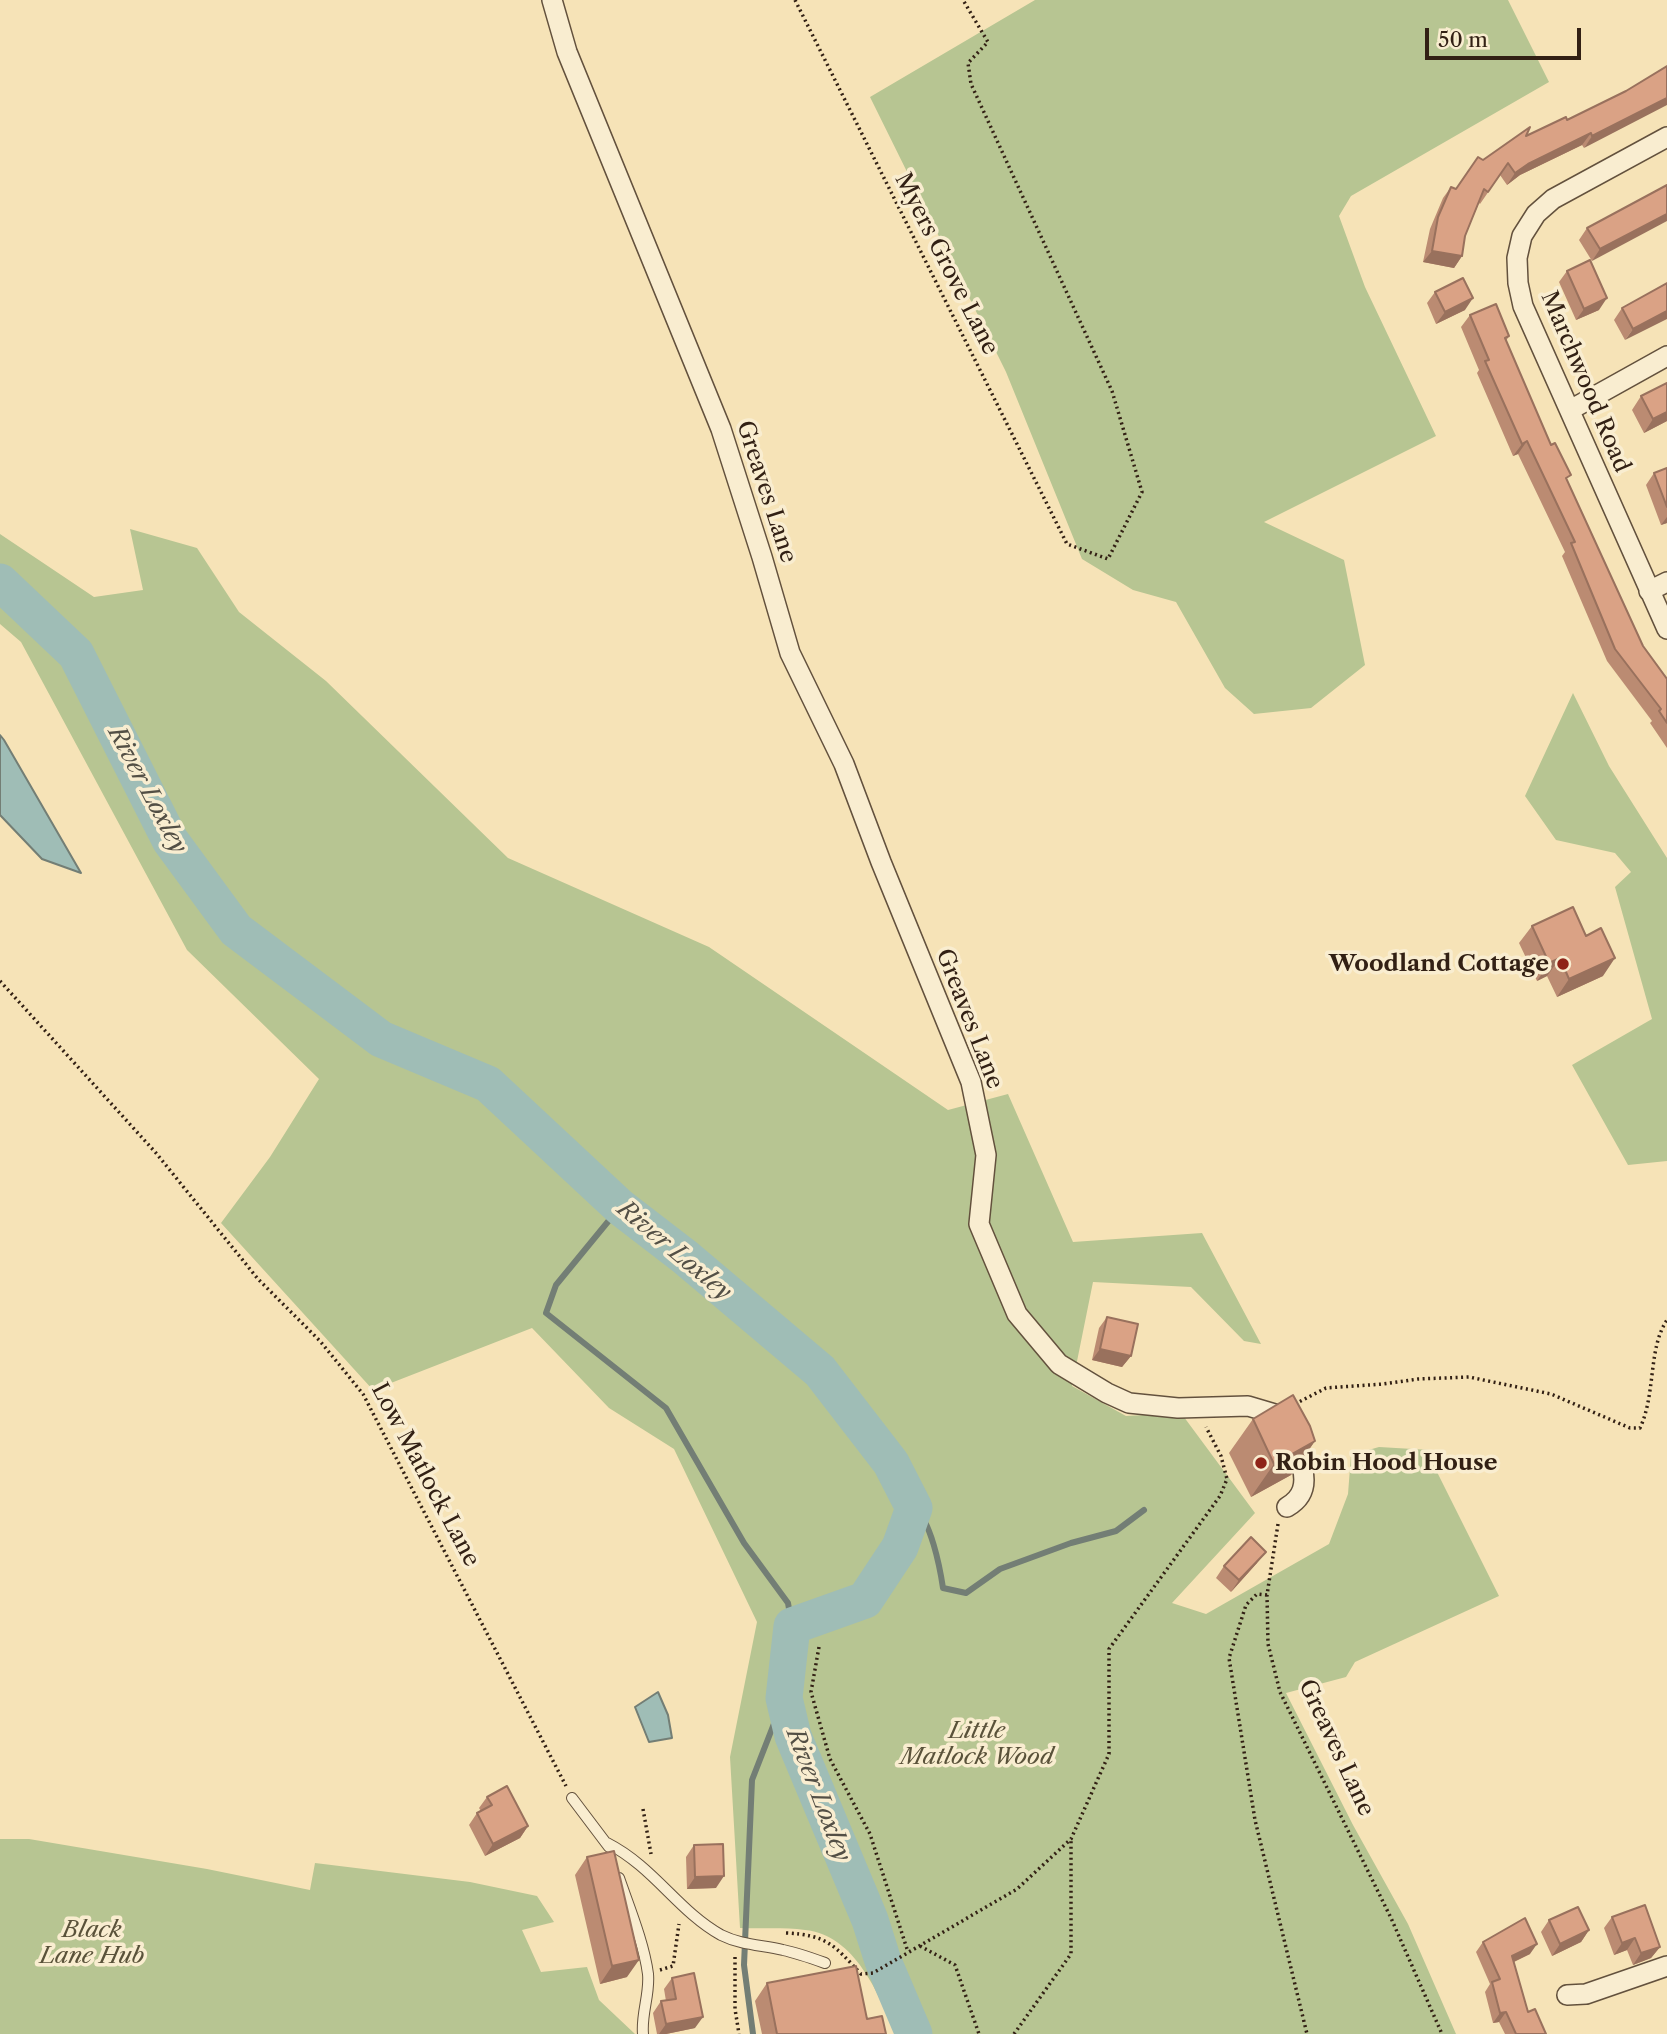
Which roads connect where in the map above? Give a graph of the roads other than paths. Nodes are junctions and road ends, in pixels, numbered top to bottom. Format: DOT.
graph roads {
  1 [pos="552,0"];
  2 [pos="1667,137"];
  3 [pos="1667,356"];
  4 [pos="1570,410"];
  5 [pos="1667,582"];
  6 [pos="1648,591"];
  7 [pos="1667,629"];
  8 [pos="1287,1507"];
  9 [pos="572,1798"];
  10 [pos="607,1843"];
  11 [pos="611,1855"];
  12 [pos="615,1867"];
  13 [pos="825,1963"];
  14 [pos="1667,1966"];
  15 [pos="1567,1996"];
  16 [pos="643,2034"];
  1 -- 8 [label="street, Greaves Lane"];
  2 -- 4 [label="street, Marchwood Road"];
  3 -- 4 [label="street"];
  4 -- 6 [label="street, Marchwood Road"];
  5 -- 6 [label="street"];
  6 -- 7 [label="street, Marchwood Road"];
  9 -- 10 [label="lane"];
  10 -- 11 [label="lane"];
  10 -- 13 [label="lane"];
  12 -- 16 [label="lane"];
  14 -- 15 [label="street"];
}
